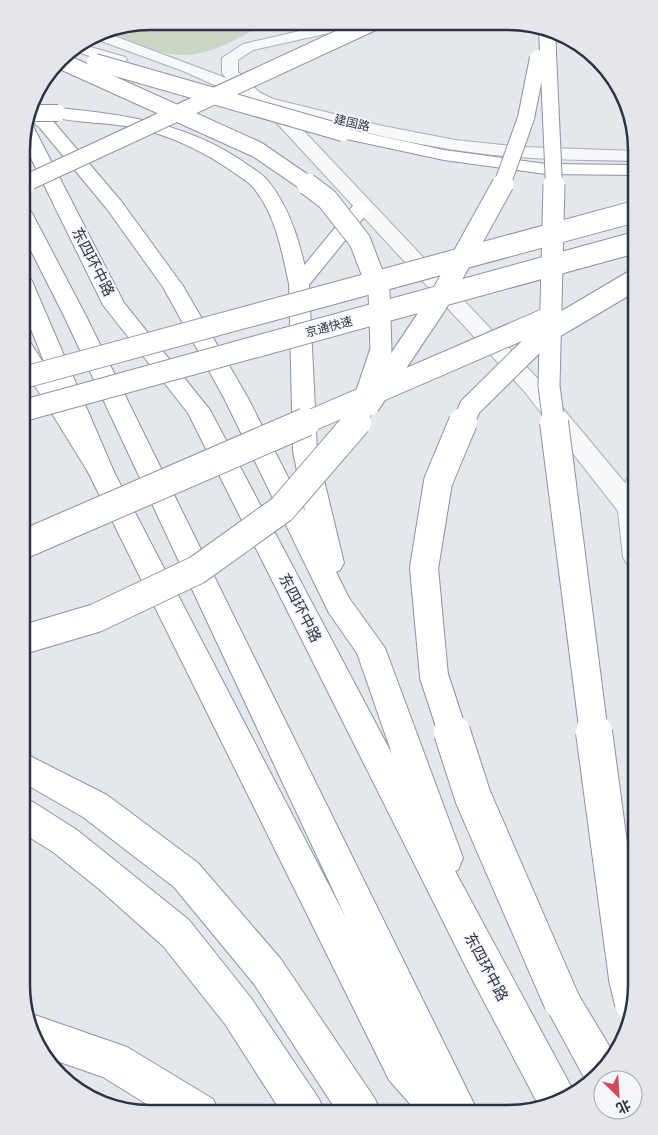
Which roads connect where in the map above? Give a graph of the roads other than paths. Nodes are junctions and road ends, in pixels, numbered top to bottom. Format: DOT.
graph roads {
  1 [pos="261,30"];
  2 [pos="321,30"];
  3 [pos="357,30"];
  4 [pos="545,35"];
  5 [pos="546,36"];
  6 [pos="106,38"];
  7 [pos="84,50"];
  8 [pos="77,55"];
  9 [pos="67,64"];
  10 [pos="189,68"];
  11 [pos="267,102"];
  12 [pos="36,112"];
  13 [pos="35,116"];
  14 [pos="31,139"];
  15 [pos="628,156"];
  16 [pos="628,170"];
  17 [pos="30,181"];
  18 [pos="363,206"];
  19 [pos="628,213"];
  20 [pos="30,229"];
  21 [pos="628,244"];
  22 [pos="299,284"];
  23 [pos="628,284"];
  24 [pos="628,285"];
  25 [pos="30,300"];
  26 [pos="30,360"];
  27 [pos="30,376"];
  28 [pos="30,409"];
  29 [pos="357,423"];
  30 [pos="102,474"];
  31 [pos="628,490"];
  32 [pos="30,542"];
  33 [pos="339,605"];
  34 [pos="30,638"];
  35 [pos="30,770"];
  36 [pos="30,818"];
  37 [pos="482,960"];
  38 [pos="628,982"];
  39 [pos="41,1035"];
  40 [pos="598,1064"];
  41 [pos="551,1088"];
  42 [pos="186,1105"];
  43 [pos="300,1105"];
  44 [pos="356,1105"];
  45 [pos="437,1105"];
  46 [pos="455,1105"];
  1 -- 10 [label="street"];
  2 -- 11 [label="street"];
  3 -- 17 [label="highway, bridge"];
  4 -- 29 [label="highway, bridge"];
  5 -- 38 [label="highway, bridge"];
  6 -- 10 [label="street"];
  7 -- 11 [label="street, 建国路"];
  8 -- 16 [label="highway, bridge"];
  9 -- 29 [label="highway, bridge"];
  10 -- 11 [label="street"];
  11 -- 15 [label="street, 建国路"];
  11 -- 18 [label="street"];
  12 -- 22 [label="highway, bridge"];
  13 -- 33 [label="highway"];
  14 -- 37 [label="highway, 东四环中路"];
  18 -- 22 [label="highway"];
  18 -- 31 [label="street"];
  19 -- 27 [label="highway, bridge"];
  20 -- 46 [label="highway"];
  21 -- 28 [label="highway, 京通快速, bridge"];
  22 -- 33 [label="highway"];
  23 -- 32 [label="highway, bridge"];
  24 -- 40 [label="highway, bridge"];
  25 -- 30 [label="highway"];
  26 -- 30 [label="highway"];
  29 -- 34 [label="highway, bridge"];
  30 -- 45 [label="highway"];
  33 -- 37 [label="highway"];
  35 -- 44 [label="highway"];
  36 -- 43 [label="highway"];
  37 -- 41 [label="highway, 东四环中路"];
  39 -- 42 [label="highway"];
}
